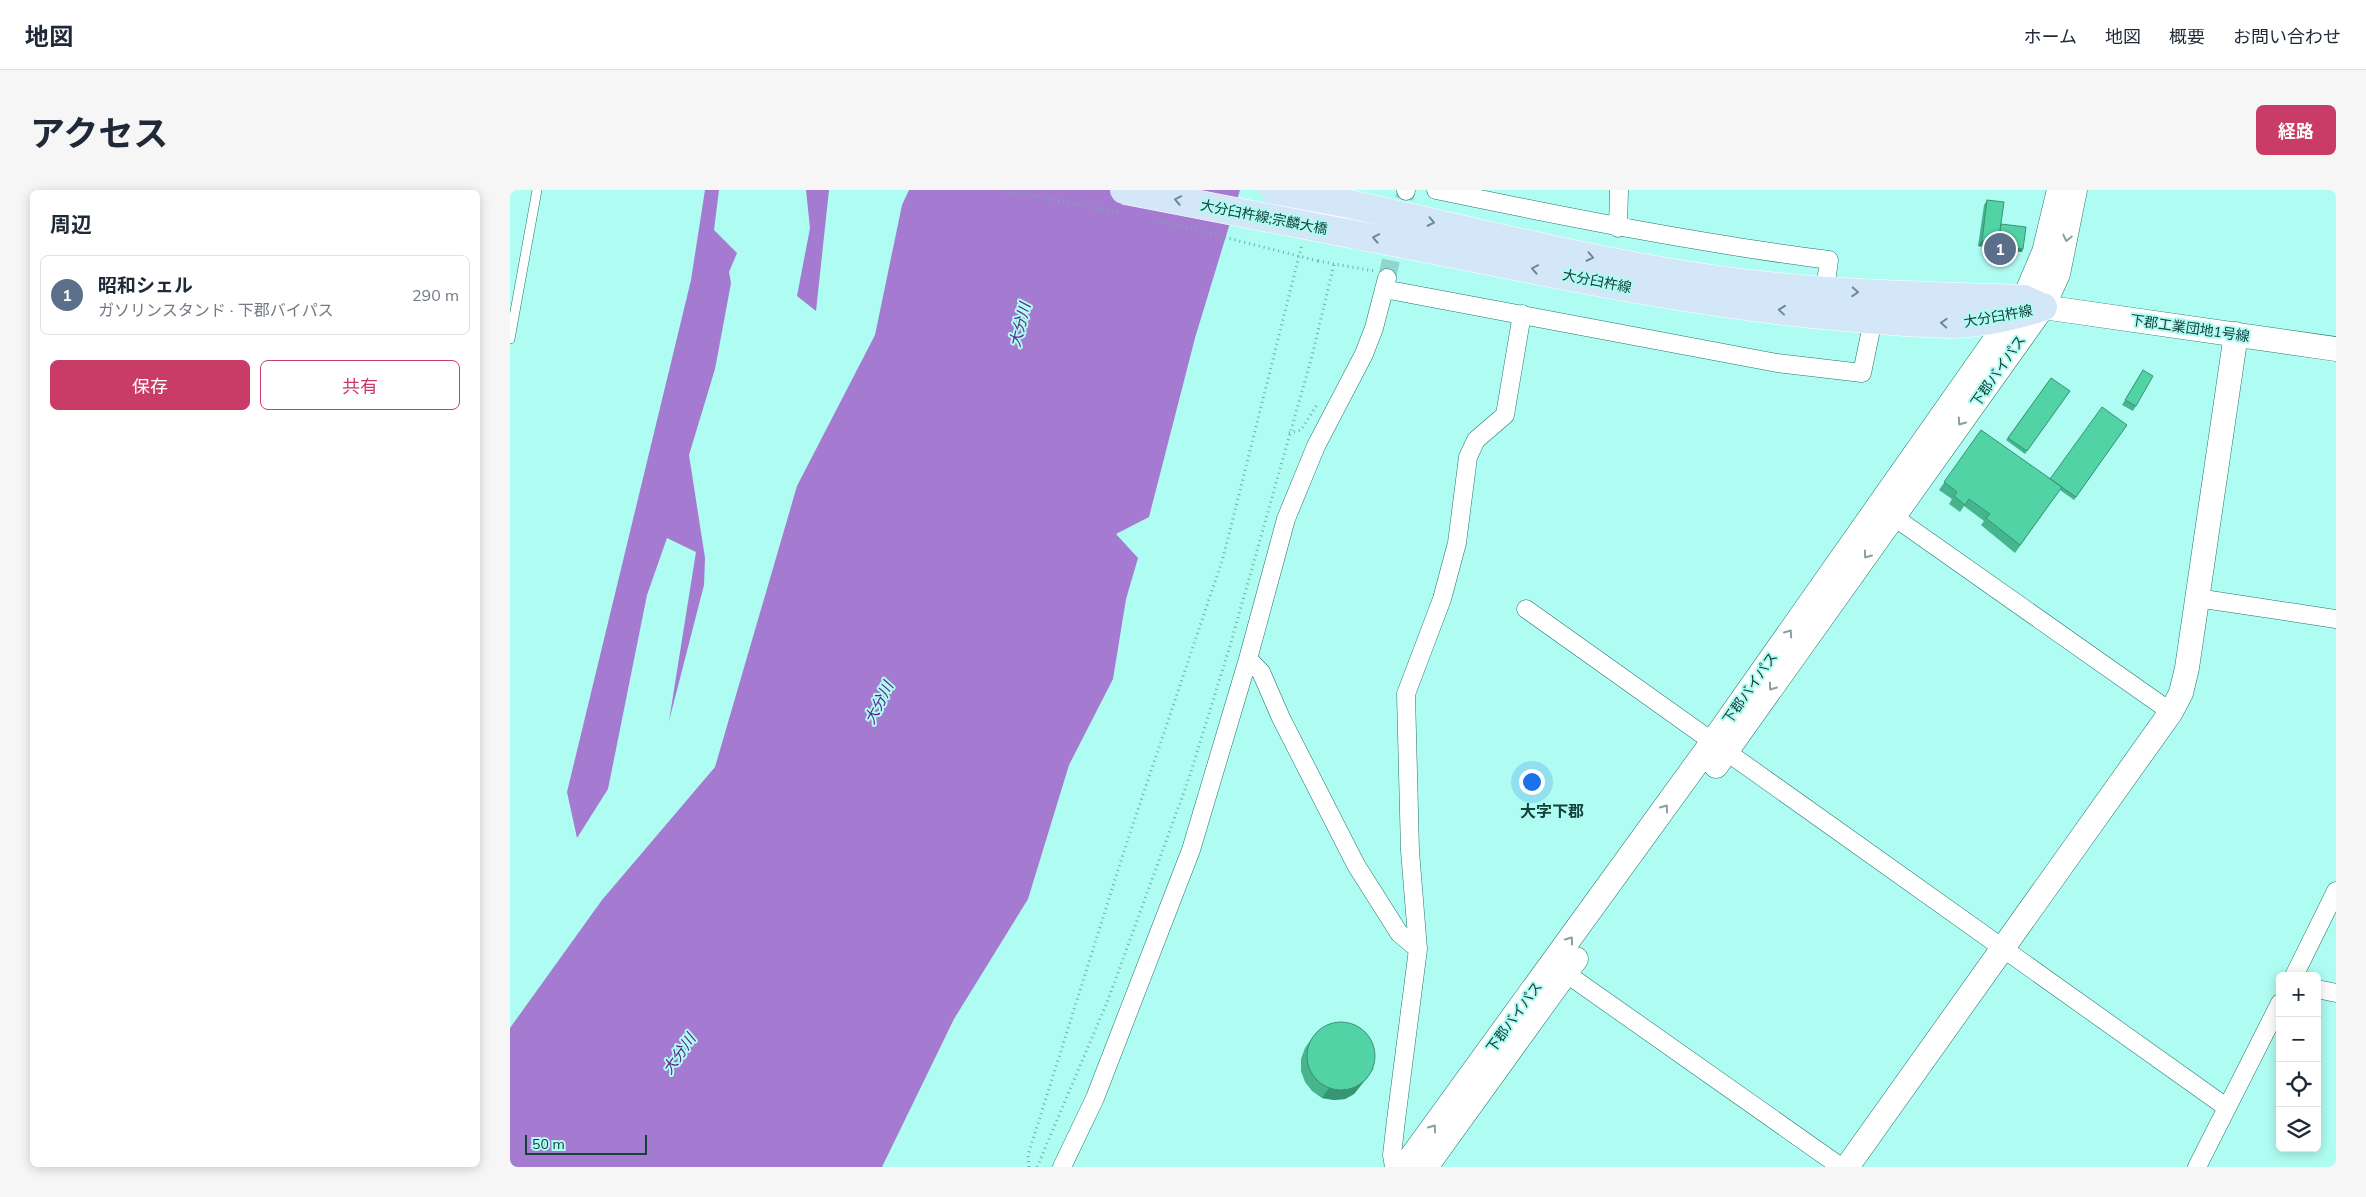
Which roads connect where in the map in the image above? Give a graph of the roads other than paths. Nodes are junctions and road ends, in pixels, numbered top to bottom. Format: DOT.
graph roads {
  1 [pos="536,190"];
  2 [pos="1274,190"];
  3 [pos="1436,190"];
  4 [pos="1619,190"];
  5 [pos="2059,190"];
  6 [pos="2075,190"];
  7 [pos="1126,202"];
  8 [pos="1350,204"];
  9 [pos="1618,228"];
  10 [pos="1346,233"];
  11 [pos="1825,290"];
  12 [pos="2026,307"];
  13 [pos="1522,314"];
  14 [pos="1873,320"];
  15 [pos="2236,334"];
  16 [pos="510,339"];
  17 [pos="2336,349"];
  18 [pos="1894,517"];
  19 [pos="2197,598"];
  20 [pos="1526,609"];
  21 [pos="2336,619"];
  22 [pos="1248,659"];
  23 [pos="2172,712"];
  24 [pos="1720,746"];
  25 [pos="2336,891"];
  26 [pos="2005,948"];
  27 [pos="1418,949"];
  28 [pos="1559,969"];
  29 [pos="2296,972"];
  30 [pos="2321,990"];
  31 [pos="2336,992"];
  32 [pos="2276,1011"];
  33 [pos="2226,1107"];
  34 [pos="1062,1167"];
  35 [pos="1394,1167"];
  36 [pos="1404,1167"];
  37 [pos="1426,1167"];
  38 [pos="1841,1167"];
  39 [pos="1847,1167"];
  40 [pos="2197,1167"];
  1 -- 16 [label="lane"];
  2 -- 8 [label="main road, 大分臼杵線;宗麟大橋, bridge"];
  3 -- 9 [label="street"];
  4 -- 9 [label="street"];
  5 -- 12 [label="street, 下郡バイパス"];
  6 -- 12 [label="street, 下郡バイパス, one-way"];
  10 -- 7 [label="main road, 大分臼杵線;宗麟大橋, one-way, bridge"];
  8 -- 11 [label="main road, 大分臼杵線, one-way"];
  9 -- 11 [label="street"];
  14 -- 10 [label="main road, 大分臼杵線, one-way"];
  11 -- 12 [label="main road, 大分臼杵線, one-way"];
  12 -- 14 [label="main road, 大分臼杵線, one-way"];
  12 -- 15 [label="street, 下郡工業団地1号線"];
  12 -- 18 [label="street, 下郡バイパス, one-way"];
  24 -- 12 [label="street, 下郡バイパス, one-way"];
  13 -- 14 [label="street"];
  13 -- 22 [label="street"];
  13 -- 27 [label="street"];
  15 -- 17 [label="street, 下郡工業団地1号線"];
  15 -- 19 [label="street"];
  18 -- 23 [label="street"];
  18 -- 24 [label="street, 下郡バイパス, one-way"];
  19 -- 21 [label="street"];
  19 -- 23 [label="street"];
  20 -- 24 [label="street"];
  22 -- 27 [label="street"];
  22 -- 34 [label="street"];
  23 -- 26 [label="street"];
  24 -- 26 [label="street"];
  24 -- 28 [label="street, 下郡バイパス"];
  25 -- 29 [label="street"];
  26 -- 33 [label="street"];
  26 -- 39 [label="street"];
  27 -- 35 [label="street"];
  36 -- 28 [label="street, 下郡バイパス, one-way"];
  28 -- 37 [label="street, 下郡バイパス"];
  28 -- 38 [label="street"];
  30 -- 31 [label="street"];
  32 -- 33 [label="street"];
  33 -- 40 [label="street"];
}
